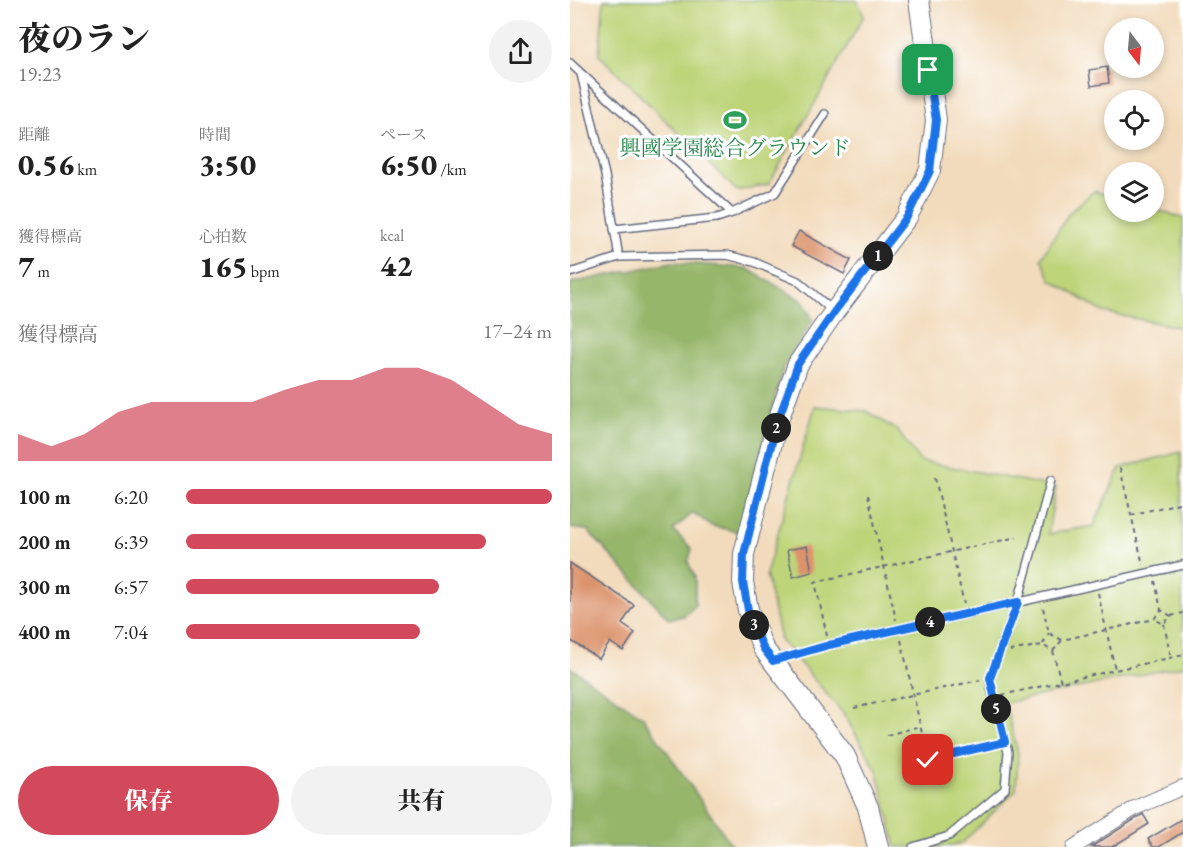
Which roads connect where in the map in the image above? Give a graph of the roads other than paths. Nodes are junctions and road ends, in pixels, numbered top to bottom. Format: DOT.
graph roads {
  1 [pos="919,0"];
  2 [pos="570,63"];
  3 [pos="581,74"];
  4 [pos="825,114"];
  5 [pos="732,213"];
  6 [pos="614,229"];
  7 [pos="619,257"];
  8 [pos="570,273"];
  9 [pos="834,312"];
  10 [pos="1051,480"];
  11 [pos="1183,565"];
  12 [pos="1018,602"];
  13 [pos="773,661"];
  14 [pos="1183,787"];
  15 [pos="878,847"];
  16 [pos="913,847"];
  17 [pos="1074,847"];
  1 -- 9 [label="street"];
  2 -- 3 [label="lane"];
  3 -- 5 [label="lane"];
  3 -- 6 [label="lane"];
  4 -- 5 [label="lane"];
  5 -- 6 [label="lane"];
  6 -- 7 [label="lane"];
  7 -- 8 [label="lane"];
  7 -- 9 [label="lane"];
  9 -- 13 [label="street"];
  10 -- 12 [label="lane"];
  11 -- 12 [label="lane"];
  12 -- 13 [label="lane"];
  12 -- 16 [label="lane"];
  13 -- 15 [label="street"];
  14 -- 17 [label="street"];
}
